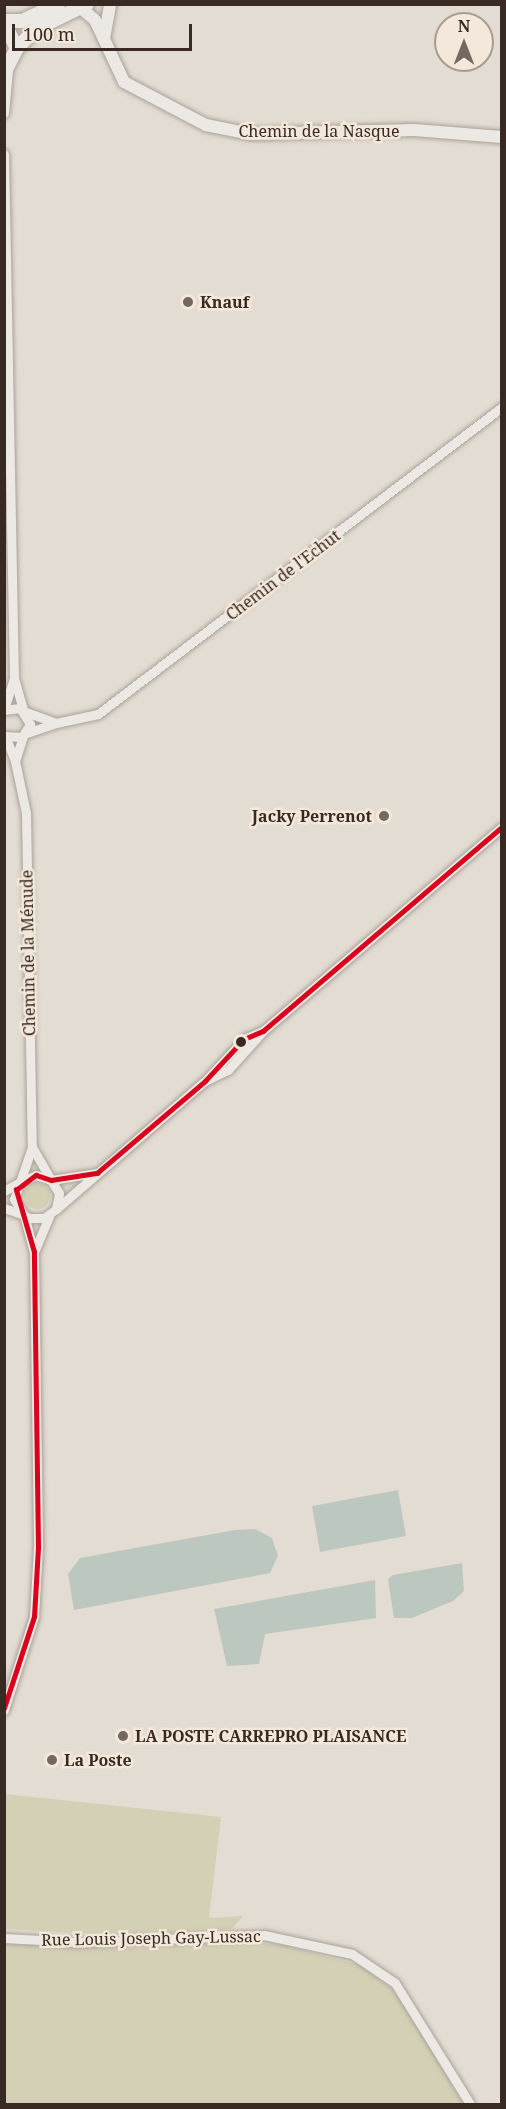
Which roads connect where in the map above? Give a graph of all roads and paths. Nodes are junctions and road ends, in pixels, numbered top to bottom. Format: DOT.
graph roads {
  1 [pos="58,4"];
  2 [pos="110,4"];
  3 [pos="84,6"];
  4 [pos="4,22"];
  5 [pos="104,40"];
  6 [pos="17,48"];
  7 [pos="6,73"];
  8 [pos="4,113"];
  9 [pos="501,137"];
  10 [pos="4,154"];
  11 [pos="501,407"];
  12 [pos="14,678"];
  13 [pos="4,709"];
  14 [pos="25,711"];
  15 [pos="56,723"];
  16 [pos="25,735"];
  17 [pos="5,736"];
  18 [pos="15,761"];
  19 [pos="501,826"];
  20 [pos="32,1147"];
  21 [pos="97,1173"];
  22 [pos="51,1180"];
  23 [pos="20,1182"];
  24 [pos="4,1191"];
  25 [pos="4,1209"];
  26 [pos="53,1212"];
  27 [pos="24,1215"];
  28 [pos="34,1252"];
  29 [pos="4,1710"];
  30 [pos="4,1938"];
  31 [pos="470,2104"];
  1 -- 4 [label="main road"];
  2 -- 5 [label="street, Chemin de la Nasque"];
  3 -- 5 [label="street, Chemin de la Nasque"];
  3 -- 6 [label="main road"];
  4 -- 6 [label="main road"];
  5 -- 9 [label="street, Chemin de la Nasque"];
  6 -- 7 [label="main road"];
  7 -- 8 [label="street"];
  10 -- 12 [label="street"];
  11 -- 15 [label="street, Chemin de l'Echut"];
  12 -- 13 [label="street"];
  12 -- 14 [label="street"];
  13 -- 14 [label="street"];
  14 -- 15 [label="street"];
  14 -- 16 [label="street"];
  15 -- 16 [label="street, Chemin de l'Echut"];
  16 -- 17 [label="street"];
  16 -- 18 [label="street"];
  17 -- 18 [label="street, Chemin de la Ménude"];
  18 -- 20 [label="street, Chemin de la Ménude"];
  19 -- 21 [label="street"];
  20 -- 22 [label="street, Chemin de la Ménude"];
  20 -- 23 [label="street, Chemin de la Ménude"];
  21 -- 22 [label="street"];
  21 -- 26 [label="street"];
  22 -- 23 [label="street"];
  22 -- 26 [label="street"];
  23 -- 24 [label="street"];
  23 -- 27 [label="street"];
  25 -- 27 [label="street"];
  26 -- 27 [label="street"];
  26 -- 28 [label="street"];
  27 -- 28 [label="street"];
  28 -- 29 [label="street"];
  30 -- 31 [label="street, Rue Louis Joseph Gay-Lussac"];
}
